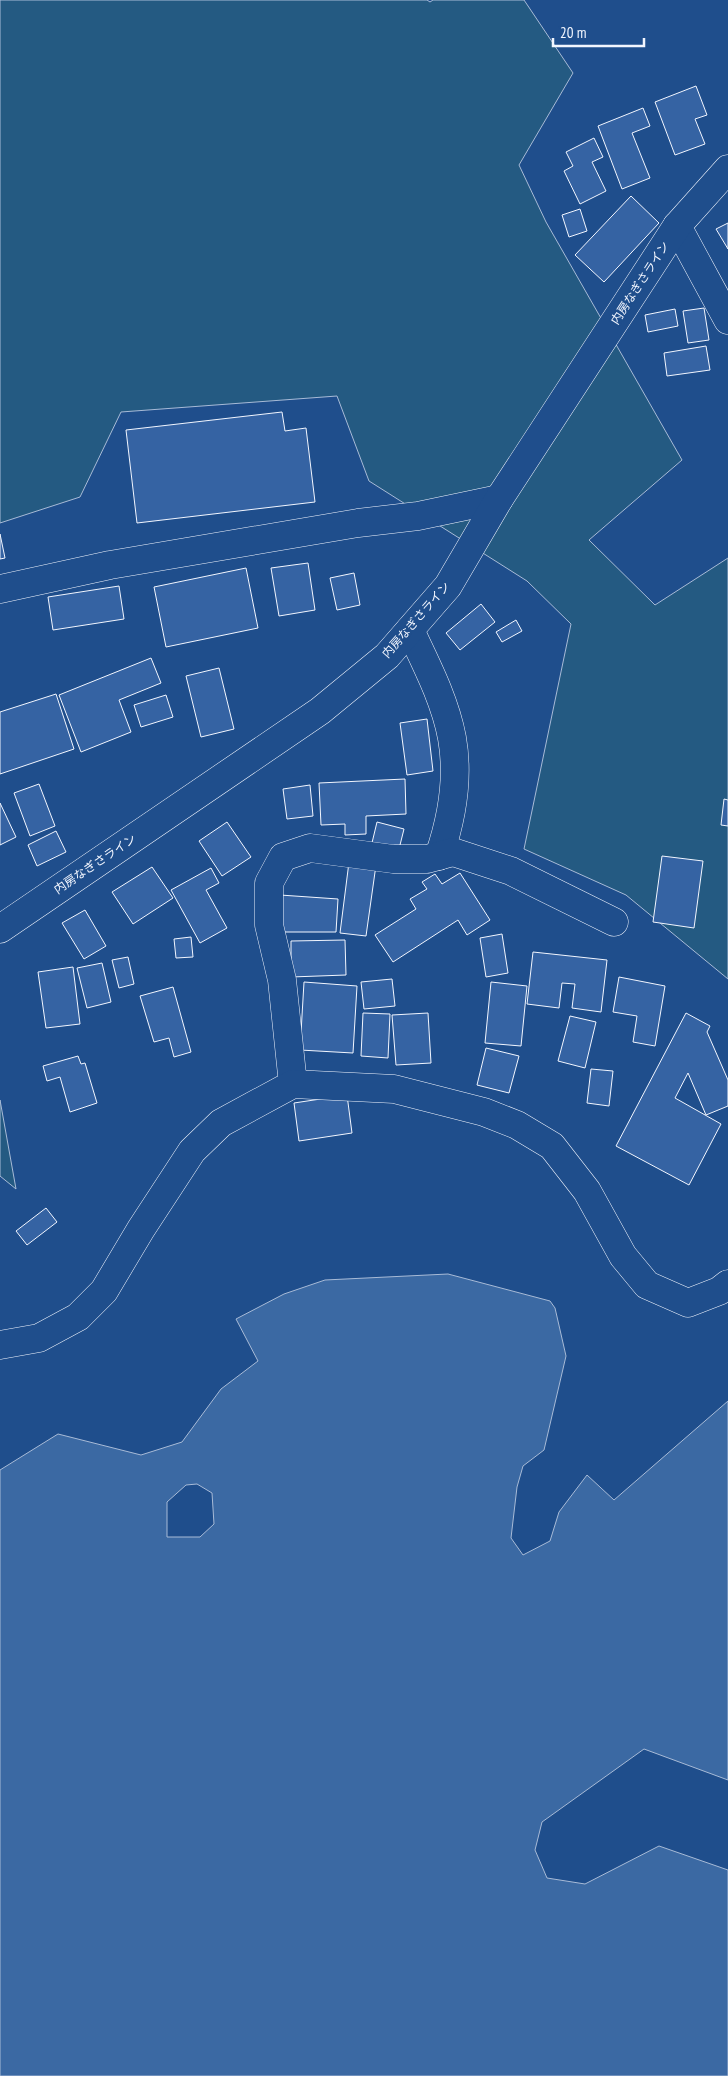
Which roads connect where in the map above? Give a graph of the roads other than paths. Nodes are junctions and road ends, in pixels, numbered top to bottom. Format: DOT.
graph roads {
  1 [pos="728,169"];
  2 [pos="678,226"];
  3 [pos="728,320"];
  4 [pos="499,499"];
  5 [pos="0,589"];
  6 [pos="410,630"];
  7 [pos="439,856"];
  8 [pos="614,922"];
  9 [pos="0,929"];
  10 [pos="293,1084"];
  11 [pos="728,1284"];
  12 [pos="0,1345"];
  1 -- 2 [label="main road, 内房なぎさライン"];
  2 -- 3 [label="main road"];
  2 -- 4 [label="main road, 内房なぎさライン"];
  4 -- 5 [label="main road"];
  4 -- 6 [label="main road, 内房なぎさライン"];
  6 -- 7 [label="main road"];
  6 -- 9 [label="main road, 内房なぎさライン"];
  7 -- 8 [label="main road"];
  7 -- 10 [label="main road"];
  10 -- 11 [label="main road"];
  10 -- 12 [label="main road"];
}
